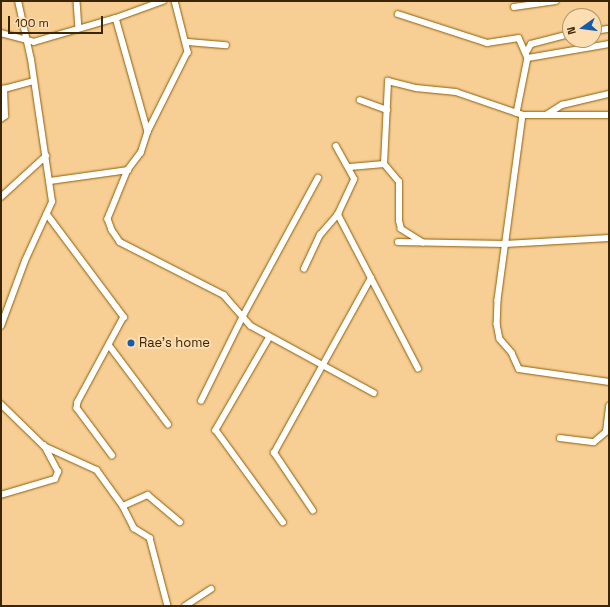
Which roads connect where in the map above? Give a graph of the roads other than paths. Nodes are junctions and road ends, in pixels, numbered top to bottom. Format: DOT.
graph roads {
  1 [pos="18,1"];
  2 [pos="77,1"];
  3 [pos="163,1"];
  4 [pos="175,1"];
  5 [pos="556,1"];
  6 [pos="514,7"];
  7 [pos="398,14"];
  8 [pos="116,18"];
  9 [pos="80,28"];
  10 [pos="1,33"];
  11 [pos="562,36"];
  12 [pos="27,42"];
  13 [pos="188,42"];
  14 [pos="609,44"];
  15 [pos="226,45"];
  16 [pos="527,56"];
  17 [pos="33,81"];
  18 [pos="609,94"];
  19 [pos="360,100"];
  20 [pos="387,110"];
  21 [pos="520,114"];
  22 [pos="545,115"];
  23 [pos="609,115"];
  24 [pos="1,119"];
  25 [pos="148,132"];
  26 [pos="336,147"];
  27 [pos="46,156"];
  28 [pos="384,164"];
  29 [pos="350,167"];
  30 [pos="128,170"];
  31 [pos="318,178"];
  32 [pos="50,181"];
  33 [pos="1,197"];
  34 [pos="47,214"];
  35 [pos="338,214"];
  36 [pos="609,238"];
  37 [pos="398,242"];
  38 [pos="423,243"];
  39 [pos="506,244"];
  40 [pos="304,269"];
  41 [pos="371,278"];
  42 [pos="244,316"];
  43 [pos="1,326"];
  44 [pos="270,337"];
  45 [pos="108,345"];
  46 [pos="322,365"];
  47 [pos="418,368"];
  48 [pos="609,382"];
  49 [pos="374,393"];
  50 [pos="202,401"];
  51 [pos="1,404"];
  52 [pos="609,406"];
  53 [pos="168,424"];
  54 [pos="608,432"];
  55 [pos="560,438"];
  56 [pos="44,446"];
  57 [pos="112,455"];
  58 [pos="1,496"];
  59 [pos="123,506"];
  60 [pos="312,511"];
  61 [pos="180,522"];
  62 [pos="283,522"];
  63 [pos="211,589"];
  64 [pos="168,606"];
  65 [pos="185,606"];
  1 -- 12 [label="street"];
  2 -- 9 [label="street"];
  3 -- 8 [label="street"];
  4 -- 13 [label="street"];
  5 -- 6 [label="street"];
  7 -- 16 [label="street"];
  8 -- 9 [label="street"];
  8 -- 25 [label="street"];
  9 -- 12 [label="street"];
  10 -- 12 [label="street"];
  11 -- 16 [label="street"];
  12 -- 17 [label="street"];
  13 -- 15 [label="street"];
  13 -- 25 [label="street"];
  14 -- 16 [label="street"];
  16 -- 21 [label="street"];
  17 -- 24 [label="street"];
  17 -- 27 [label="street"];
  18 -- 22 [label="street"];
  19 -- 20 [label="street"];
  20 -- 21 [label="street"];
  20 -- 28 [label="street"];
  21 -- 22 [label="street"];
  21 -- 39 [label="street"];
  22 -- 23 [label="street"];
  25 -- 30 [label="street"];
  26 -- 29 [label="street"];
  27 -- 32 [label="street"];
  27 -- 33 [label="street"];
  28 -- 29 [label="street"];
  28 -- 38 [label="street"];
  29 -- 35 [label="street"];
  30 -- 32 [label="street"];
  30 -- 42 [label="street"];
  31 -- 42 [label="street"];
  32 -- 34 [label="street"];
  34 -- 43 [label="street"];
  34 -- 45 [label="street"];
  35 -- 40 [label="street"];
  35 -- 41 [label="street"];
  36 -- 39 [label="street"];
  37 -- 38 [label="street"];
  38 -- 39 [label="street"];
  39 -- 48 [label="street"];
  41 -- 46 [label="street"];
  41 -- 47 [label="street"];
  42 -- 44 [label="street"];
  42 -- 50 [label="street"];
  44 -- 46 [label="street"];
  44 -- 62 [label="street"];
  45 -- 53 [label="street"];
  45 -- 57 [label="street"];
  46 -- 49 [label="street"];
  46 -- 60 [label="street"];
  51 -- 56 [label="street"];
  52 -- 54 [label="street"];
  54 -- 55 [label="street"];
  56 -- 58 [label="street"];
  56 -- 59 [label="street"];
  59 -- 61 [label="street"];
  59 -- 64 [label="street"];
  63 -- 65 [label="street"];
}
